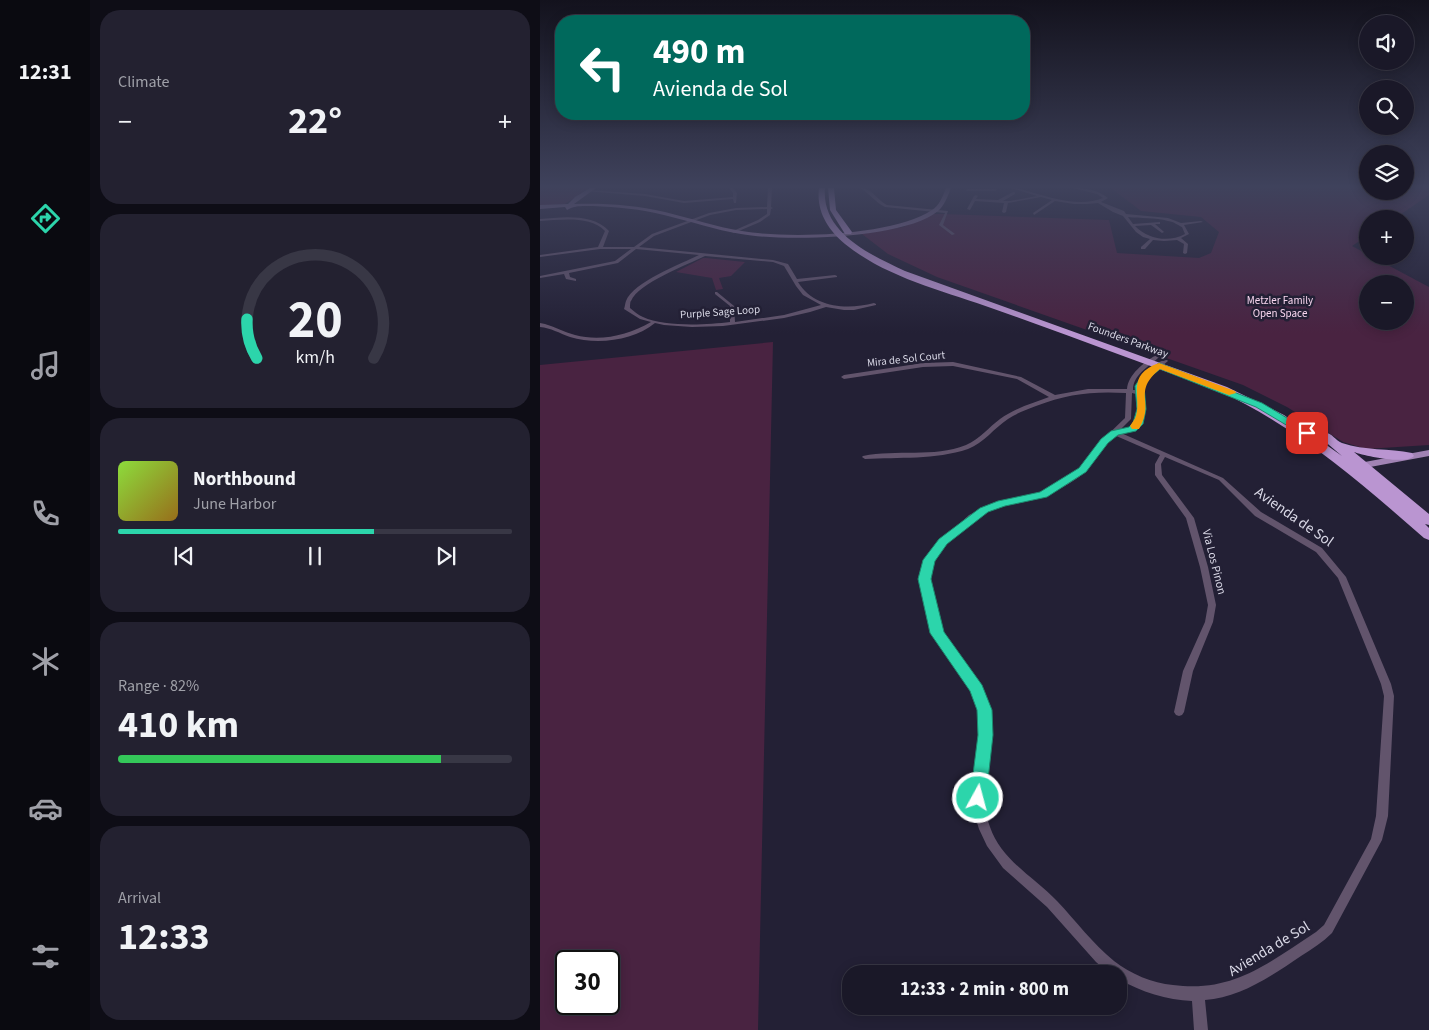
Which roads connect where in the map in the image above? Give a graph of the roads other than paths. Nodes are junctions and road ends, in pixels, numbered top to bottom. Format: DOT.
graph roads {
  1 [pos="606,236"];
  2 [pos="651,236"];
  3 [pos="740,236"];
  4 [pos="824,236"];
  5 [pos="845,236"];
  6 [pos="1146,236"];
  7 [pos="1181,236"];
  8 [pos="1152,238"];
  9 [pos="1178,238"];
  10 [pos="600,248"];
  11 [pos="636,248"];
  12 [pos="1143,248"];
  13 [pos="1185,253"];
  14 [pos="703,255"];
  15 [pos="540,256"];
  16 [pos="566,272"];
  17 [pos="835,276"];
  18 [pos="540,277"];
  19 [pos="574,280"];
  20 [pos="795,281"];
  21 [pos="717,293"];
  22 [pos="874,304"];
  23 [pos="826,305"];
  24 [pos="732,322"];
  25 [pos="653,323"];
  26 [pos="540,325"];
  27 [pos="1157,361"];
  28 [pos="844,377"];
  29 [pos="1128,391"];
  30 [pos="1139,392"];
  31 [pos="1054,398"];
  32 [pos="1114,433"];
  33 [pos="1335,443"];
  34 [pos="1429,453"];
  35 [pos="1164,454"];
  36 [pos="1408,456"];
  37 [pos="865,458"];
  38 [pos="1356,467"];
  39 [pos="1429,521"];
  40 [pos="1429,535"];
  41 [pos="1179,712"];
  42 [pos="1198,995"];
  43 [pos="1201,1030"];
  1 -- 10 [label="street"];
  2 -- 11 [label="street"];
  3 -- 4 [label="street"];
  5 -- 27 [label="highway, Founders Parkway"];
  6 -- 8 [label="street"];
  7 -- 9 [label="street"];
  8 -- 9 [label="street"];
  8 -- 12 [label="street"];
  9 -- 13 [label="street"];
  10 -- 11 [label="street"];
  10 -- 15 [label="street"];
  11 -- 14 [label="street"];
  11 -- 16 [label="street"];
  14 -- 20 [label="street"];
  14 -- 25 [label="street, Purple Sage Loop"];
  16 -- 18 [label="street"];
  16 -- 19 [label="street"];
  17 -- 20 [label="street"];
  20 -- 23 [label="street"];
  21 -- 24 [label="street"];
  22 -- 23 [label="street"];
  23 -- 24 [label="street, Purple Sage Loop"];
  24 -- 25 [label="street, Purple Sage Loop"];
  25 -- 26 [label="street"];
  27 -- 29 [label="street"];
  27 -- 30 [label="street"];
  27 -- 33 [label="highway, Founders Parkway"];
  27 -- 38 [label="highway, Founders Parkway"];
  28 -- 31 [label="street, Mira de Sol Court"];
  29 -- 30 [label="street"];
  29 -- 31 [label="street"];
  29 -- 32 [label="street, Avienda de Sol"];
  30 -- 32 [label="street, Avienda de Sol"];
  31 -- 37 [label="street"];
  32 -- 35 [label="street, Avienda de Sol"];
  32 -- 42 [label="street, Avienda de Sol"];
  33 -- 36 [label="highway"];
  33 -- 38 [label="highway, Founders Parkway"];
  34 -- 36 [label="main road"];
  35 -- 41 [label="street, Via Los Pinon"];
  35 -- 42 [label="street, Avienda de Sol"];
  36 -- 38 [label="main road"];
  38 -- 39 [label="highway, Founders Parkway"];
  38 -- 40 [label="highway, Founders Parkway"];
  42 -- 43 [label="street"];
}
